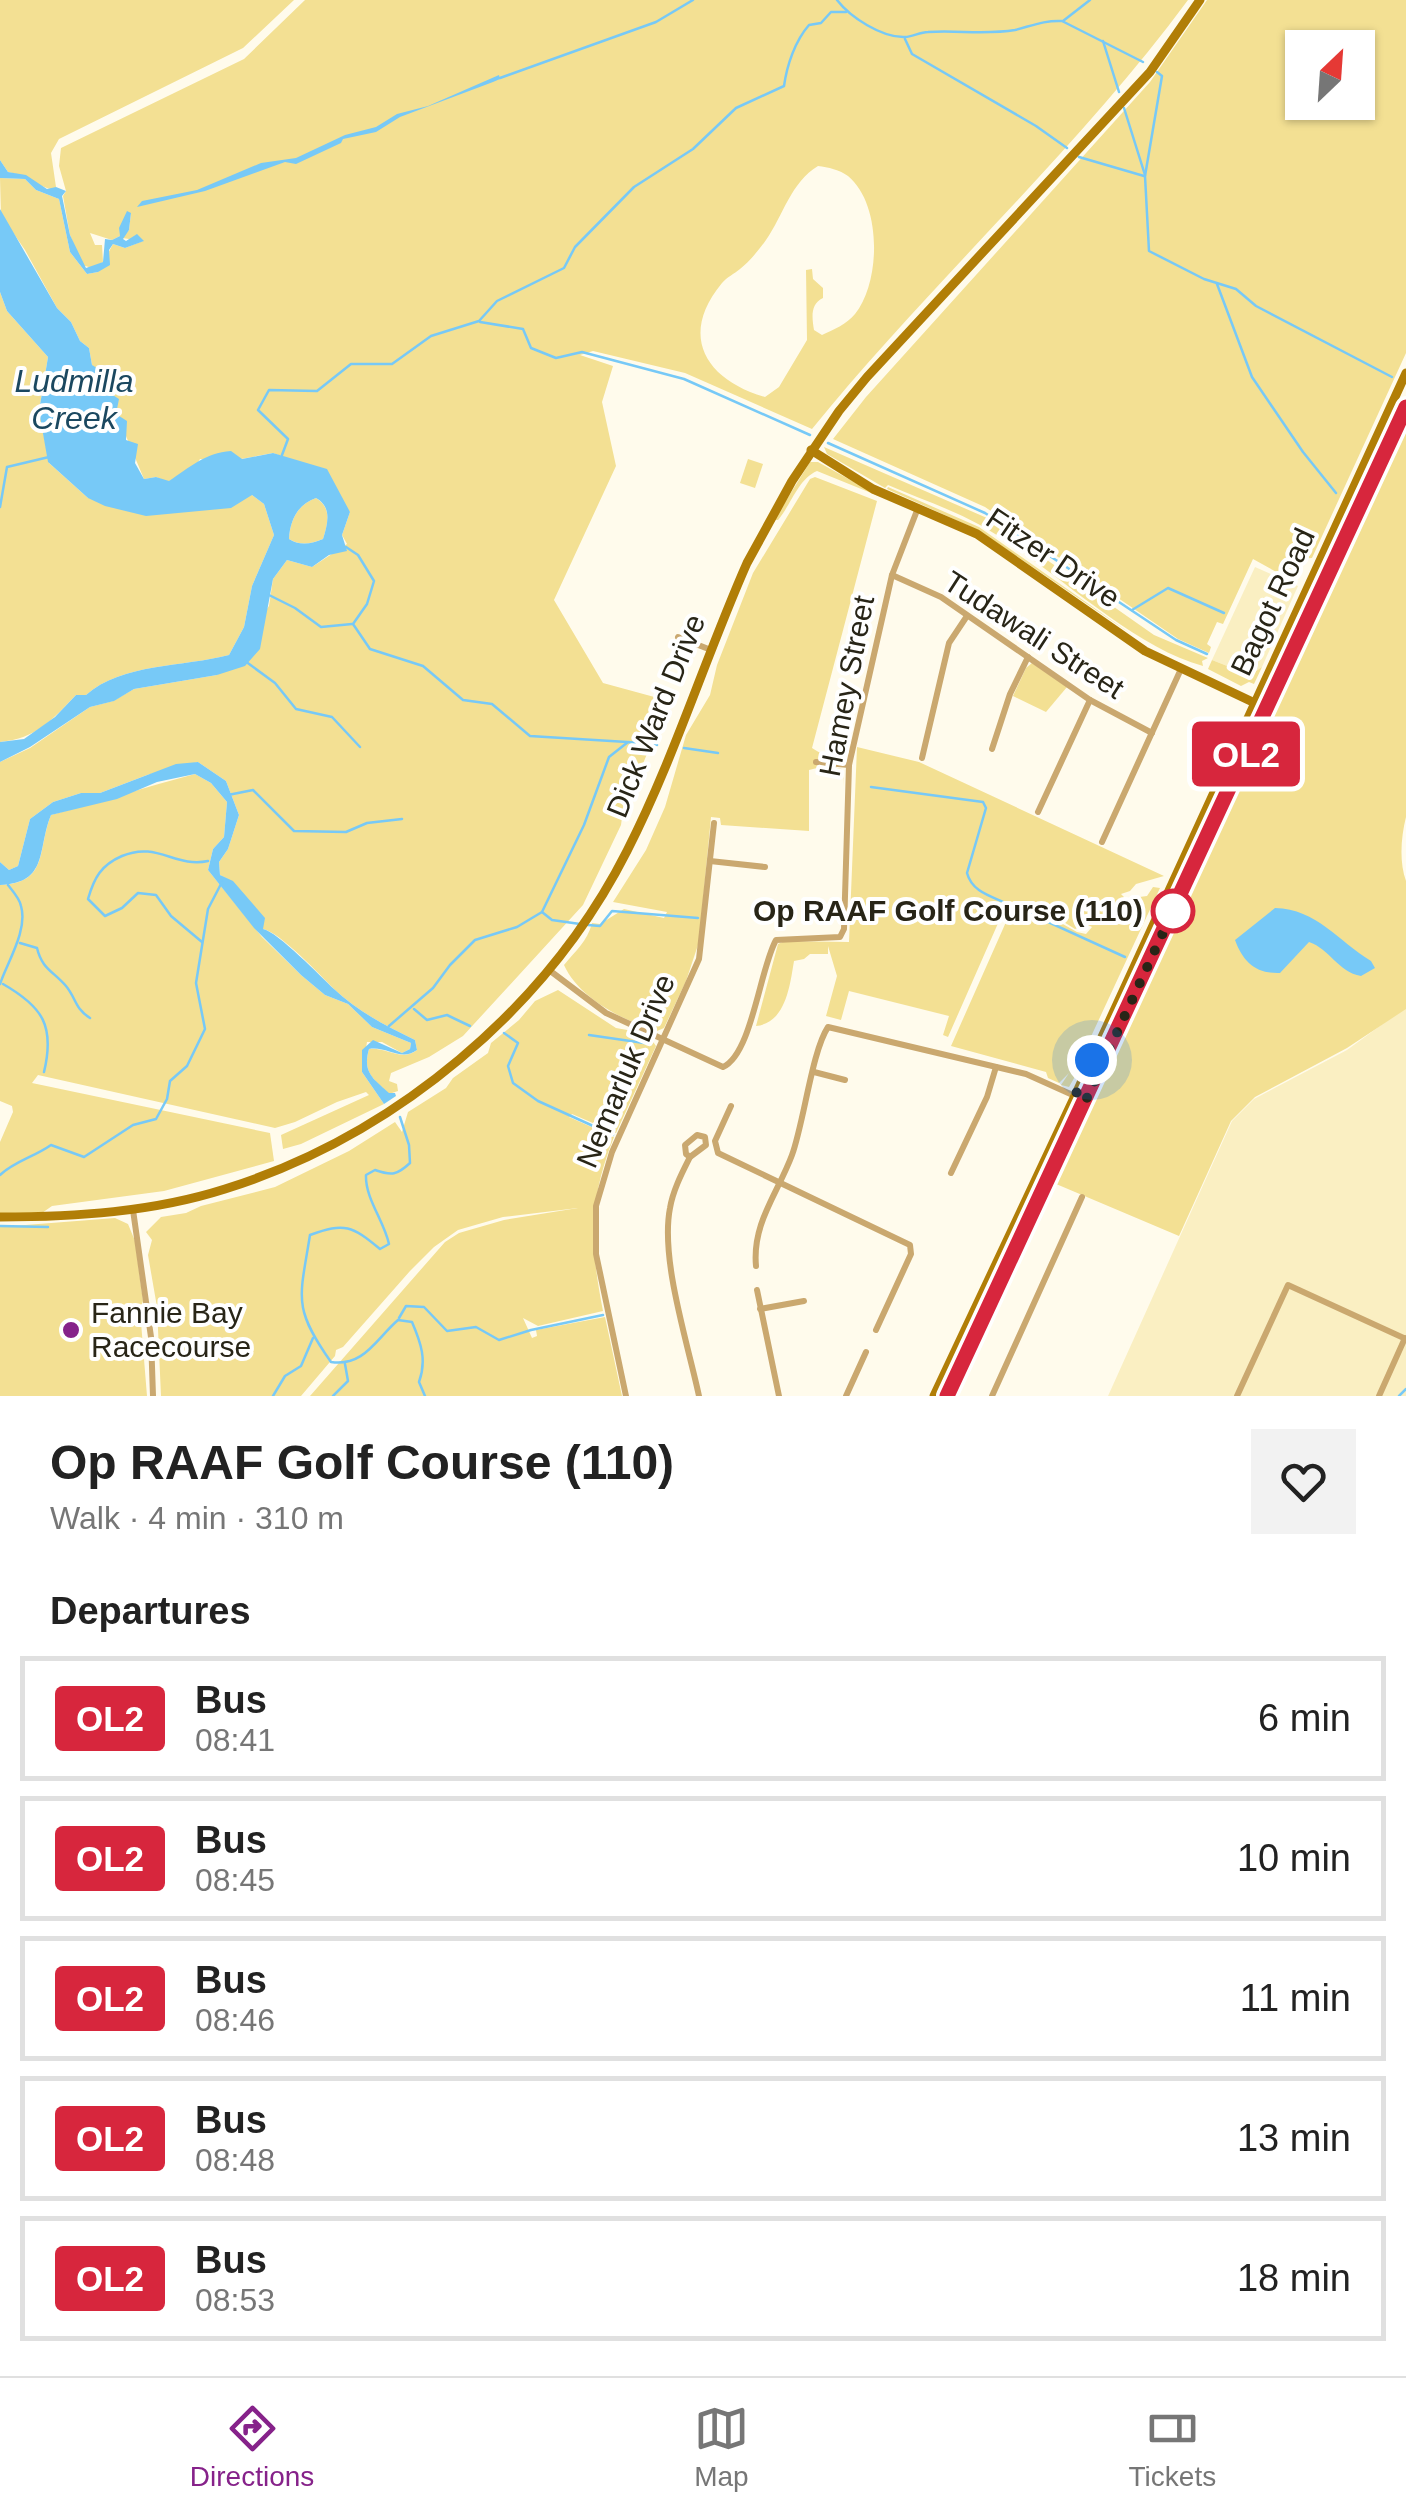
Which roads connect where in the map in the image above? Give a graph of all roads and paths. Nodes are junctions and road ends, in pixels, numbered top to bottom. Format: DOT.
graph roads {
  1 [pos="1200,0"];
  2 [pos="1406,374"];
  3 [pos="1406,407"];
  4 [pos="816,443"];
  5 [pos="918,508"];
  6 [pos="892,574"];
  7 [pos="967,616"];
  8 [pos="678,637"];
  9 [pos="711,650"];
  10 [pos="1028,657"];
  11 [pos="1181,668"];
  12 [pos="1090,700"];
  13 [pos="1254,702"];
  14 [pos="1267,708"];
  15 [pos="1152,733"];
  16 [pos="992,750"];
  17 [pos="922,758"];
  18 [pos="816,762"];
  19 [pos="849,765"];
  20 [pos="1038,812"];
  21 [pos="714,823"];
  22 [pos="1102,842"];
  23 [pos="710,861"];
  24 [pos="765,867"];
  25 [pos="549,970"];
  26 [pos="663,1041"];
  27 [pos="996,1068"];
  28 [pos="814,1072"];
  29 [pos="845,1080"];
  30 [pos="1080,1098"];
  31 [pos="731,1106"];
  32 [pos="690,1157"];
  33 [pos="952,1173"];
  34 [pos="779,1182"];
  35 [pos="1082,1197"];
  36 [pos="133,1208"];
  37 [pos="0,1218"];
  38 [pos="756,1266"];
  39 [pos="756,1290"];
  40 [pos="804,1301"];
  41 [pos="760,1308"];
  42 [pos="876,1330"];
  43 [pos="1406,1338"];
  44 [pos="866,1352"];
  45 [pos="153,1396"];
  46 [pos="626,1396"];
  47 [pos="699,1396"];
  48 [pos="779,1396"];
  49 [pos="846,1396"];
  50 [pos="934,1396"];
  51 [pos="947,1396"];
  52 [pos="992,1396"];
  53 [pos="1238,1396"];
  54 [pos="1379,1396"];
  1 -- 4 [label="street, Dick Ward Drive"];
  2 -- 13 [label="street, Bagot Road"];
  3 -- 14 [label="street, Bagot Road"];
  4 -- 5 [label="street, Fitzer Drive"];
  4 -- 9 [label="street, Dick Ward Drive"];
  5 -- 6 [label="street, Hamey Street"];
  5 -- 11 [label="street, Fitzer Drive"];
  6 -- 7 [label="street, Tudawali Street"];
  6 -- 19 [label="street, Hamey Street"];
  7 -- 10 [label="street, Tudawali Street"];
  7 -- 17 [label="street"];
  8 -- 9 [label="street"];
  9 -- 25 [label="street, Dick Ward Drive"];
  10 -- 12 [label="street, Tudawali Street"];
  10 -- 16 [label="street"];
  11 -- 13 [label="street, Fitzer Drive"];
  11 -- 15 [label="street"];
  12 -- 15 [label="street, Tudawali Street"];
  12 -- 20 [label="street"];
  13 -- 14 [label="street, Fitzer Drive"];
  13 -- 30 [label="street, Bagot Road"];
  14 -- 30 [label="street, Bagot Road"];
  15 -- 22 [label="street"];
  18 -- 19 [label="street"];
  19 -- 26 [label="street, Hamey Street"];
  21 -- 23 [label="street, Nemarluk Drive"];
  23 -- 24 [label="street"];
  23 -- 26 [label="street, Nemarluk Drive"];
  25 -- 26 [label="street"];
  25 -- 36 [label="street, Dick Ward Drive"];
  26 -- 46 [label="street, Nemarluk Drive"];
  27 -- 28 [label="street"];
  27 -- 30 [label="street"];
  27 -- 33 [label="street"];
  28 -- 29 [label="street"];
  28 -- 34 [label="street"];
  30 -- 50 [label="street, Bagot Road"];
  30 -- 51 [label="street, Bagot Road"];
  31 -- 34 [label="street"];
  32 -- 47 [label="street"];
  34 -- 38 [label="street"];
  34 -- 42 [label="street"];
  35 -- 52 [label="street"];
  36 -- 37 [label="street, Dick Ward Drive"];
  36 -- 45 [label="street"];
  39 -- 41 [label="street"];
  40 -- 41 [label="street"];
  41 -- 48 [label="street"];
  43 -- 53 [label="street"];
  43 -- 54 [label="street"];
  44 -- 49 [label="street"];
}
